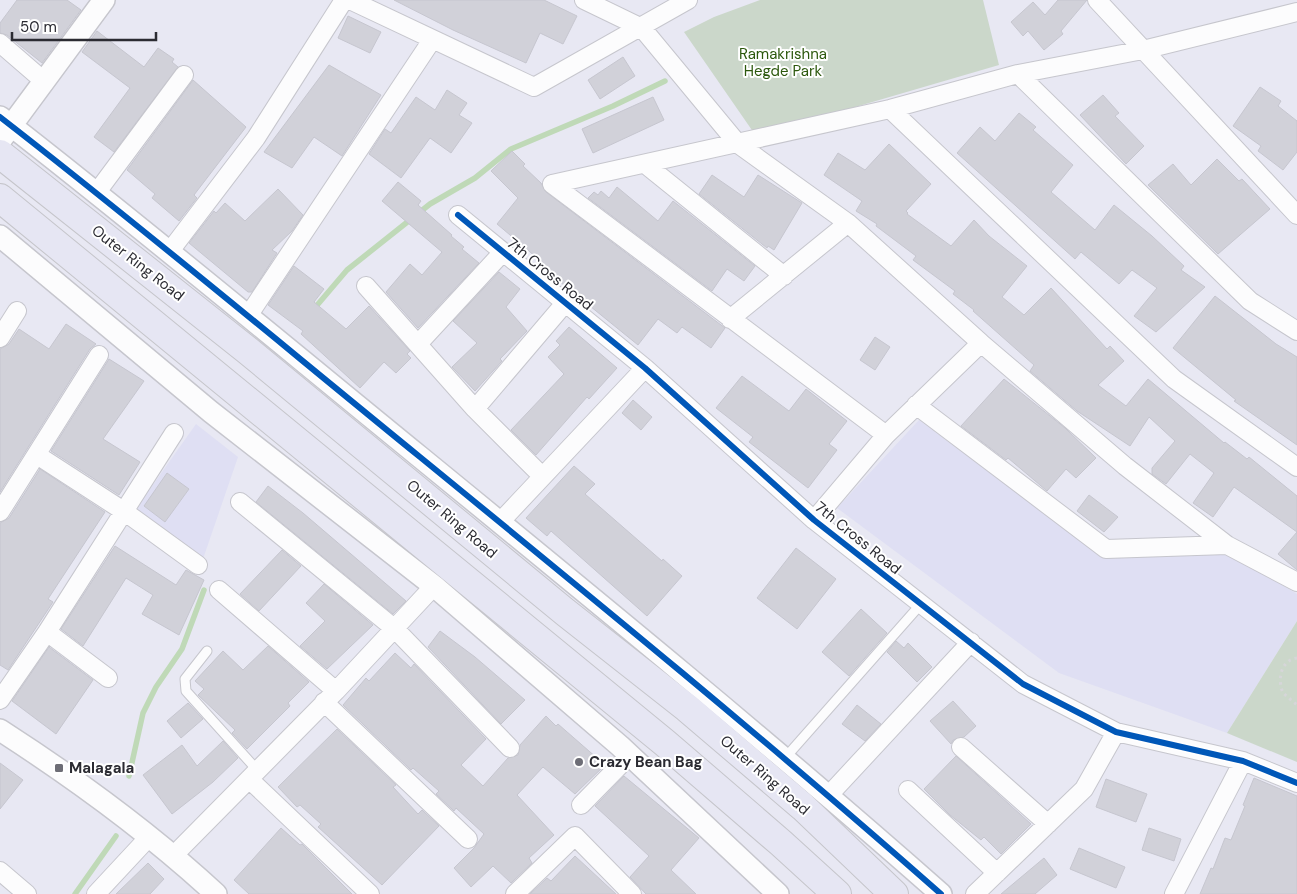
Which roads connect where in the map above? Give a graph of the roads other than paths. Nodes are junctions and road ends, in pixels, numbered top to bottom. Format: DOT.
graph roads {
  1 [pos="104,0"];
  2 [pos="344,0"];
  3 [pos="350,0"];
  4 [pos="584,0"];
  5 [pos="688,0"];
  6 [pos="1097,0"];
  7 [pos="1297,12"];
  8 [pos="642,28"];
  9 [pos="432,40"];
  10 [pos="0,43"];
  11 [pos="1143,50"];
  12 [pos="1018,74"];
  13 [pos="184,75"];
  14 [pos="45,82"];
  15 [pos="890,109"];
  16 [pos="4,128"];
  17 [pos="738,144"];
  18 [pos="9,162"];
  19 [pos="645,164"];
  20 [pos="97,192"];
  21 [pos="0,198"];
  22 [pos="458,215"];
  23 [pos="1297,215"];
  24 [pos="848,223"];
  25 [pos="0,236"];
  26 [pos="170,251"];
  27 [pos="503,252"];
  28 [pos="784,276"];
  29 [pos="366,286"];
  30 [pos="566,302"];
  31 [pos="17,311"];
  32 [pos="248,316"];
  33 [pos="730,319"];
  34 [pos="1297,331"];
  35 [pos="0,338"];
  36 [pos="981,343"];
  37 [pos="418,344"];
  38 [pos="99,355"];
  39 [pos="645,368"];
  40 [pos="916,405"];
  41 [pos="475,409"];
  42 [pos="174,433"];
  43 [pos="886,435"];
  44 [pos="37,454"];
  45 [pos="1297,467"];
  46 [pos="542,476"];
  47 [pos="240,502"];
  48 [pos="0,512"];
  49 [pos="125,512"];
  50 [pos="814,520"];
  51 [pos="500,522"];
  52 [pos="1227,545"];
  53 [pos="198,564"];
  54 [pos="1297,582"];
  55 [pos="434,586"];
  56 [pos="219,590"];
  57 [pos="921,604"];
  58 [pos="395,629"];
  59 [pos="47,632"];
  60 [pos="971,642"];
  61 [pos="207,650"];
  62 [pos="108,678"];
  63 [pos="330,696"];
  64 [pos="0,700"];
  65 [pos="0,730"];
  66 [pos="1116,732"];
  67 [pos="960,747"];
  68 [pos="510,748"];
  69 [pos="630,755"];
  70 [pos="785,758"];
  71 [pos="1243,761"];
  72 [pos="254,775"];
  73 [pos="1297,783"];
  74 [pos="908,790"];
  75 [pos="829,795"];
  76 [pos="581,805"];
  77 [pos="1048,824"];
  78 [pos="148,837"];
  79 [pos="468,839"];
  80 [pos="174,855"];
  81 [pos="0,871"];
  82 [pos="997,873"];
  83 [pos="27,894"];
  84 [pos="96,894"];
  85 [pos="216,894"];
  86 [pos="370,894"];
  87 [pos="515,894"];
  88 [pos="632,894"];
  89 [pos="778,894"];
  90 [pos="837,894"];
  91 [pos="894,894"];
  92 [pos="941,894"];
  93 [pos="975,894"];
  94 [pos="1174,894"];
  1 -- 14 [label="street"];
  2 -- 26 [label="street"];
  3 -- 9 [label="street"];
  4 -- 8 [label="street"];
  5 -- 8 [label="street"];
  6 -- 11 [label="street"];
  7 -- 11 [label="street"];
  8 -- 9 [label="street"];
  8 -- 17 [label="street"];
  9 -- 32 [label="street"];
  10 -- 14 [label="street"];
  11 -- 12 [label="street"];
  11 -- 23 [label="street"];
  12 -- 15 [label="street"];
  12 -- 34 [label="street"];
  13 -- 20 [label="street"];
  14 -- 16 [label="street"];
  15 -- 17 [label="street"];
  15 -- 45 [label="street"];
  16 -- 20 [label="street"];
  17 -- 19 [label="street"];
  17 -- 24 [label="street"];
  18 -- 91 [label="highway, Outer Ring Road"];
  19 -- 28 [label="street"];
  19 -- 33 [label="street"];
  20 -- 26 [label="street"];
  21 -- 90 [label="highway"];
  22 -- 27 [label="street, 7th Cross Road"];
  24 -- 28 [label="street"];
  24 -- 36 [label="street"];
  25 -- 55 [label="street"];
  26 -- 32 [label="street"];
  27 -- 30 [label="street, 7th Cross Road"];
  27 -- 37 [label="street"];
  28 -- 33 [label="street"];
  29 -- 37 [label="street"];
  30 -- 39 [label="street, 7th Cross Road"];
  30 -- 41 [label="street"];
  31 -- 35 [label="street"];
  32 -- 51 [label="street"];
  33 -- 43 [label="street"];
  36 -- 40 [label="street"];
  36 -- 52 [label="street"];
  37 -- 41 [label="street"];
  38 -- 44 [label="street"];
  39 -- 46 [label="street"];
  39 -- 50 [label="street, 7th Cross Road"];
  40 -- 43 [label="street"];
  40 -- 52 [label="street"];
  41 -- 46 [label="street"];
  42 -- 49 [label="street"];
  43 -- 50 [label="street"];
  44 -- 48 [label="street"];
  44 -- 49 [label="street"];
  46 -- 51 [label="street"];
  47 -- 58 [label="street"];
  49 -- 53 [label="street"];
  49 -- 59 [label="street"];
  50 -- 57 [label="street, 7th Cross Road"];
  51 -- 70 [label="street"];
  52 -- 54 [label="street"];
  55 -- 58 [label="street"];
  55 -- 69 [label="street"];
  56 -- 63 [label="street"];
  57 -- 60 [label="street, 7th Cross Road"];
  57 -- 70 [label="lane"];
  58 -- 63 [label="street"];
  58 -- 68 [label="street"];
  59 -- 62 [label="street"];
  59 -- 64 [label="street"];
  60 -- 66 [label="street, 7th Cross Road"];
  60 -- 75 [label="street"];
  61 -- 72 [label="lane"];
  63 -- 72 [label="street"];
  63 -- 79 [label="street"];
  65 -- 78 [label="street"];
  66 -- 71 [label="street, 7th Cross Road"];
  66 -- 77 [label="street"];
  67 -- 77 [label="street"];
  69 -- 76 [label="street"];
  69 -- 89 [label="street"];
  70 -- 75 [label="street"];
  71 -- 73 [label="street, 7th Cross Road"];
  71 -- 94 [label="street"];
  72 -- 80 [label="street"];
  72 -- 86 [label="street"];
  74 -- 82 [label="street"];
  75 -- 92 [label="street"];
  77 -- 82 [label="street"];
  78 -- 80 [label="street"];
  78 -- 84 [label="street"];
  80 -- 85 [label="street"];
  81 -- 83 [label="street"];
  82 -- 93 [label="street"];
  87 -- 88 [label="street"];
}
